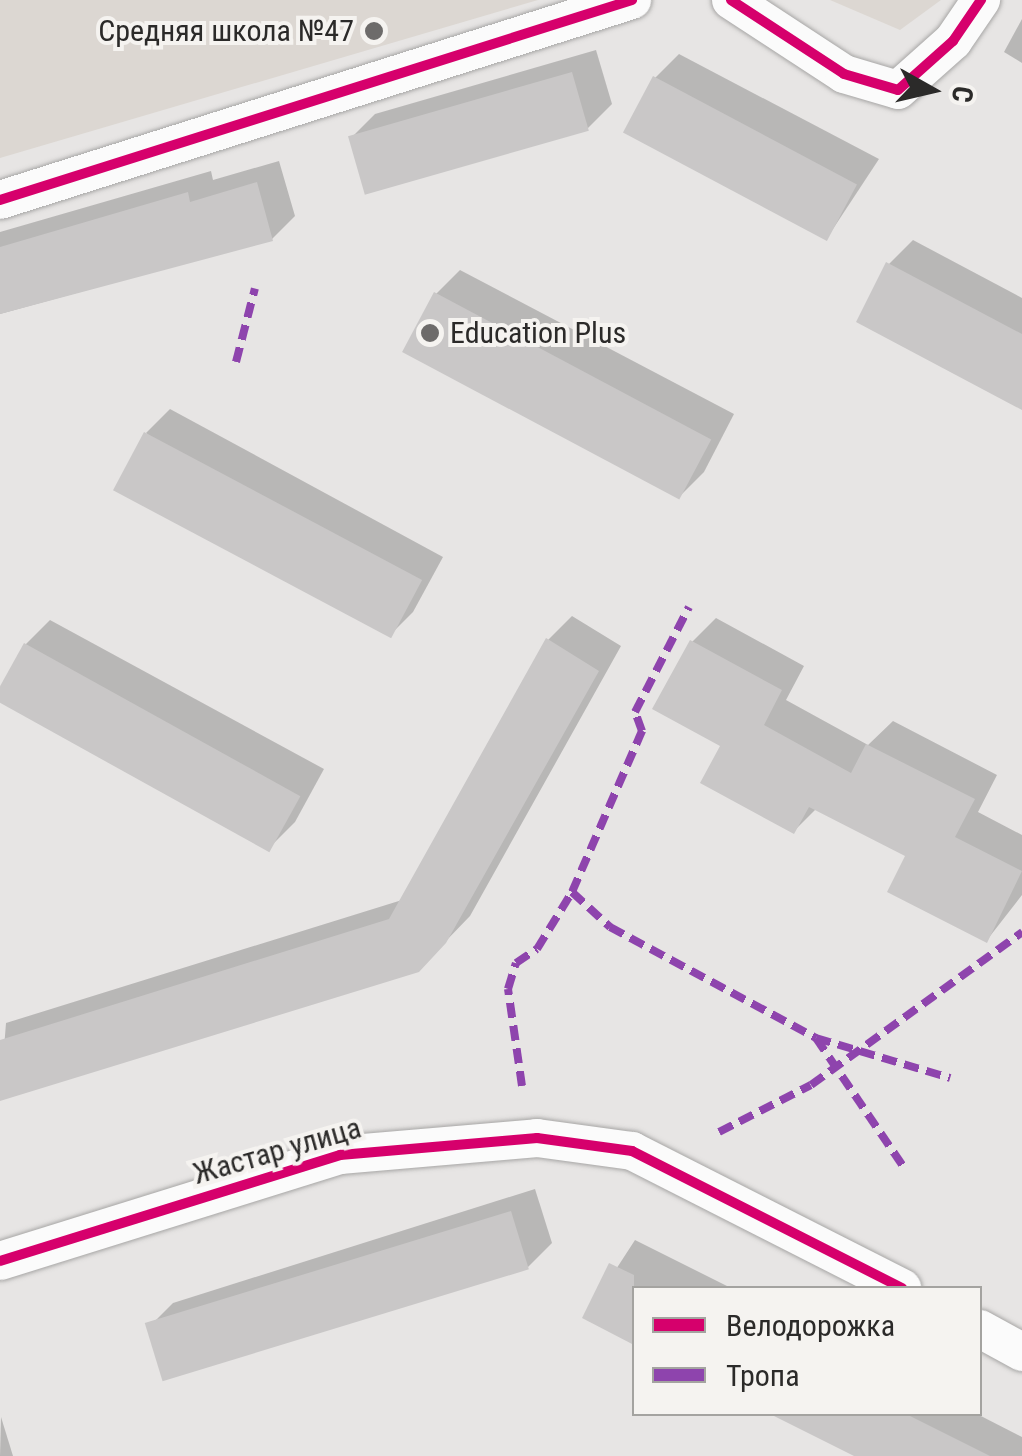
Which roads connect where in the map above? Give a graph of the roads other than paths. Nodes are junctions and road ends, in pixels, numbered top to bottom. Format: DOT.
graph roads {
  1 [pos="632,0"];
  2 [pos="731,0"];
  3 [pos="981,0"];
  4 [pos="0,200"];
  5 [pos="0,1260"];
  6 [pos="898,1286"];
  7 [pos="982,1330"];
  8 [pos="1022,1352"];
  1 -- 4 [label="street"];
  2 -- 3 [label="street"];
  5 -- 6 [label="street, Жастар улица"];
  7 -- 8 [label="street"];
}
